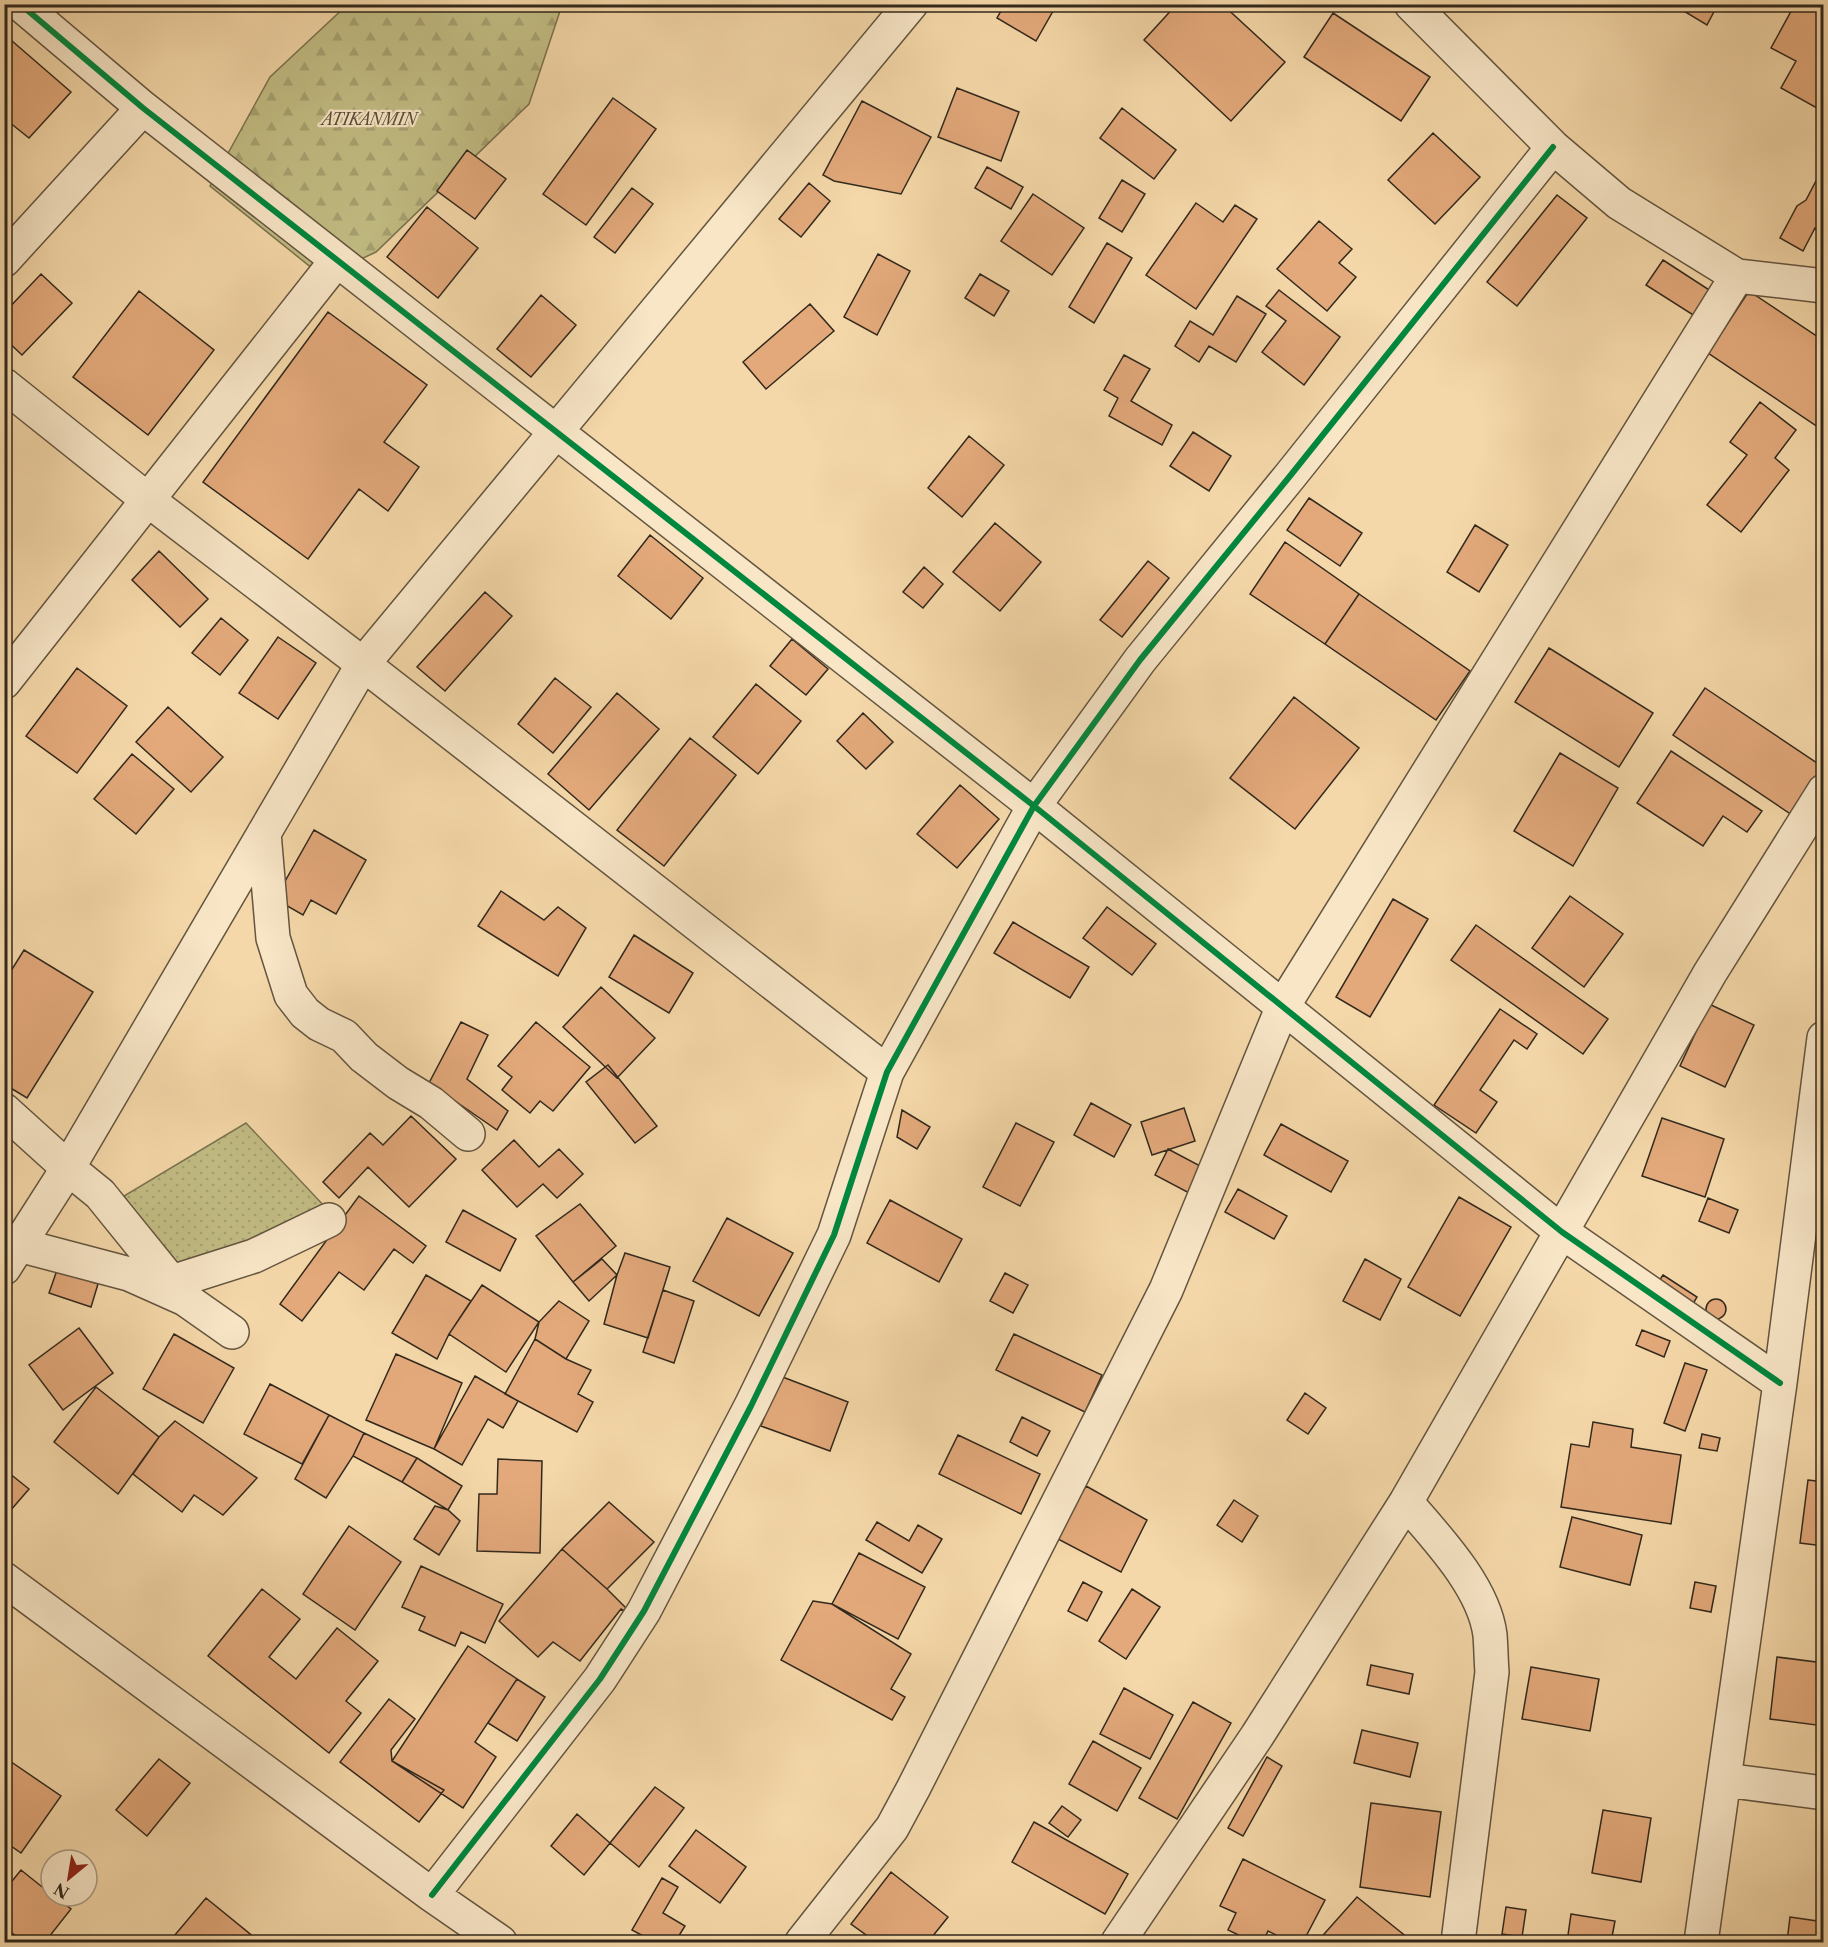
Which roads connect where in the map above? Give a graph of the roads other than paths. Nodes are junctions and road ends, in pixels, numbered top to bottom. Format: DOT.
graph roads {
  1 [pos="20,4"];
  2 [pos="912,4"];
  3 [pos="1411,4"];
  4 [pos="143,108"];
  5 [pos="1553,147"];
  6 [pos="4,260"];
  7 [pos="337,260"];
  8 [pos="1737,276"];
  9 [pos="1824,286"];
  10 [pos="4,385"];
  11 [pos="556,433"];
  12 [pos="148,500"];
  13 [pos="363,664"];
  14 [pos="4,682"];
  15 [pos="1824,791"];
  16 [pos="1034,807"];
  17 [pos="264,833"];
  18 [pos="1283,1006"];
  19 [pos="1824,1038"];
  20 [pos="886,1072"];
  21 [pos="4,1110"];
  22 [pos="468,1134"];
  23 [pos="68,1168"];
  24 [pos="329,1220"];
  25 [pos="1562,1232"];
  26 [pos="12,1256"];
  27 [pos="178,1290"];
  28 [pos="232,1332"];
  29 [pos="1780,1383"];
  30 [pos="1406,1502"];
  31 [pos="4,1580"];
  32 [pos="1725,1780"];
  33 [pos="1824,1793"];
  34 [pos="432,1895"];
  35 [pos="500,1942"];
  36 [pos="802,1942"];
  37 [pos="1118,1942"];
  38 [pos="1458,1942"];
  39 [pos="1701,1942"];
  1 -- 4 [label="street"];
  2 -- 11 [label="street"];
  3 -- 5 [label="street"];
  4 -- 6 [label="street"];
  4 -- 7 [label="street"];
  5 -- 8 [label="street"];
  5 -- 16 [label="street"];
  7 -- 11 [label="street"];
  7 -- 12 [label="street"];
  8 -- 9 [label="street"];
  8 -- 18 [label="street"];
  10 -- 12 [label="street"];
  11 -- 13 [label="street"];
  11 -- 16 [label="street"];
  12 -- 13 [label="street"];
  12 -- 14 [label="street"];
  13 -- 17 [label="street"];
  13 -- 20 [label="street"];
  15 -- 25 [label="street"];
  16 -- 18 [label="street"];
  16 -- 20 [label="street"];
  17 -- 22 [label="street"];
  17 -- 23 [label="street"];
  18 -- 25 [label="street"];
  18 -- 36 [label="street"];
  19 -- 29 [label="street"];
  20 -- 34 [label="street"];
  21 -- 23 [label="street"];
  23 -- 26 [label="street"];
  23 -- 27 [label="street"];
  24 -- 27 [label="street"];
  25 -- 29 [label="street"];
  25 -- 30 [label="street"];
  26 -- 27 [label="street"];
  27 -- 28 [label="street"];
  29 -- 32 [label="street"];
  30 -- 37 [label="street"];
  30 -- 38 [label="street"];
  31 -- 34 [label="street"];
  32 -- 33 [label="street"];
  32 -- 39 [label="street"];
  34 -- 35 [label="street"];
}
